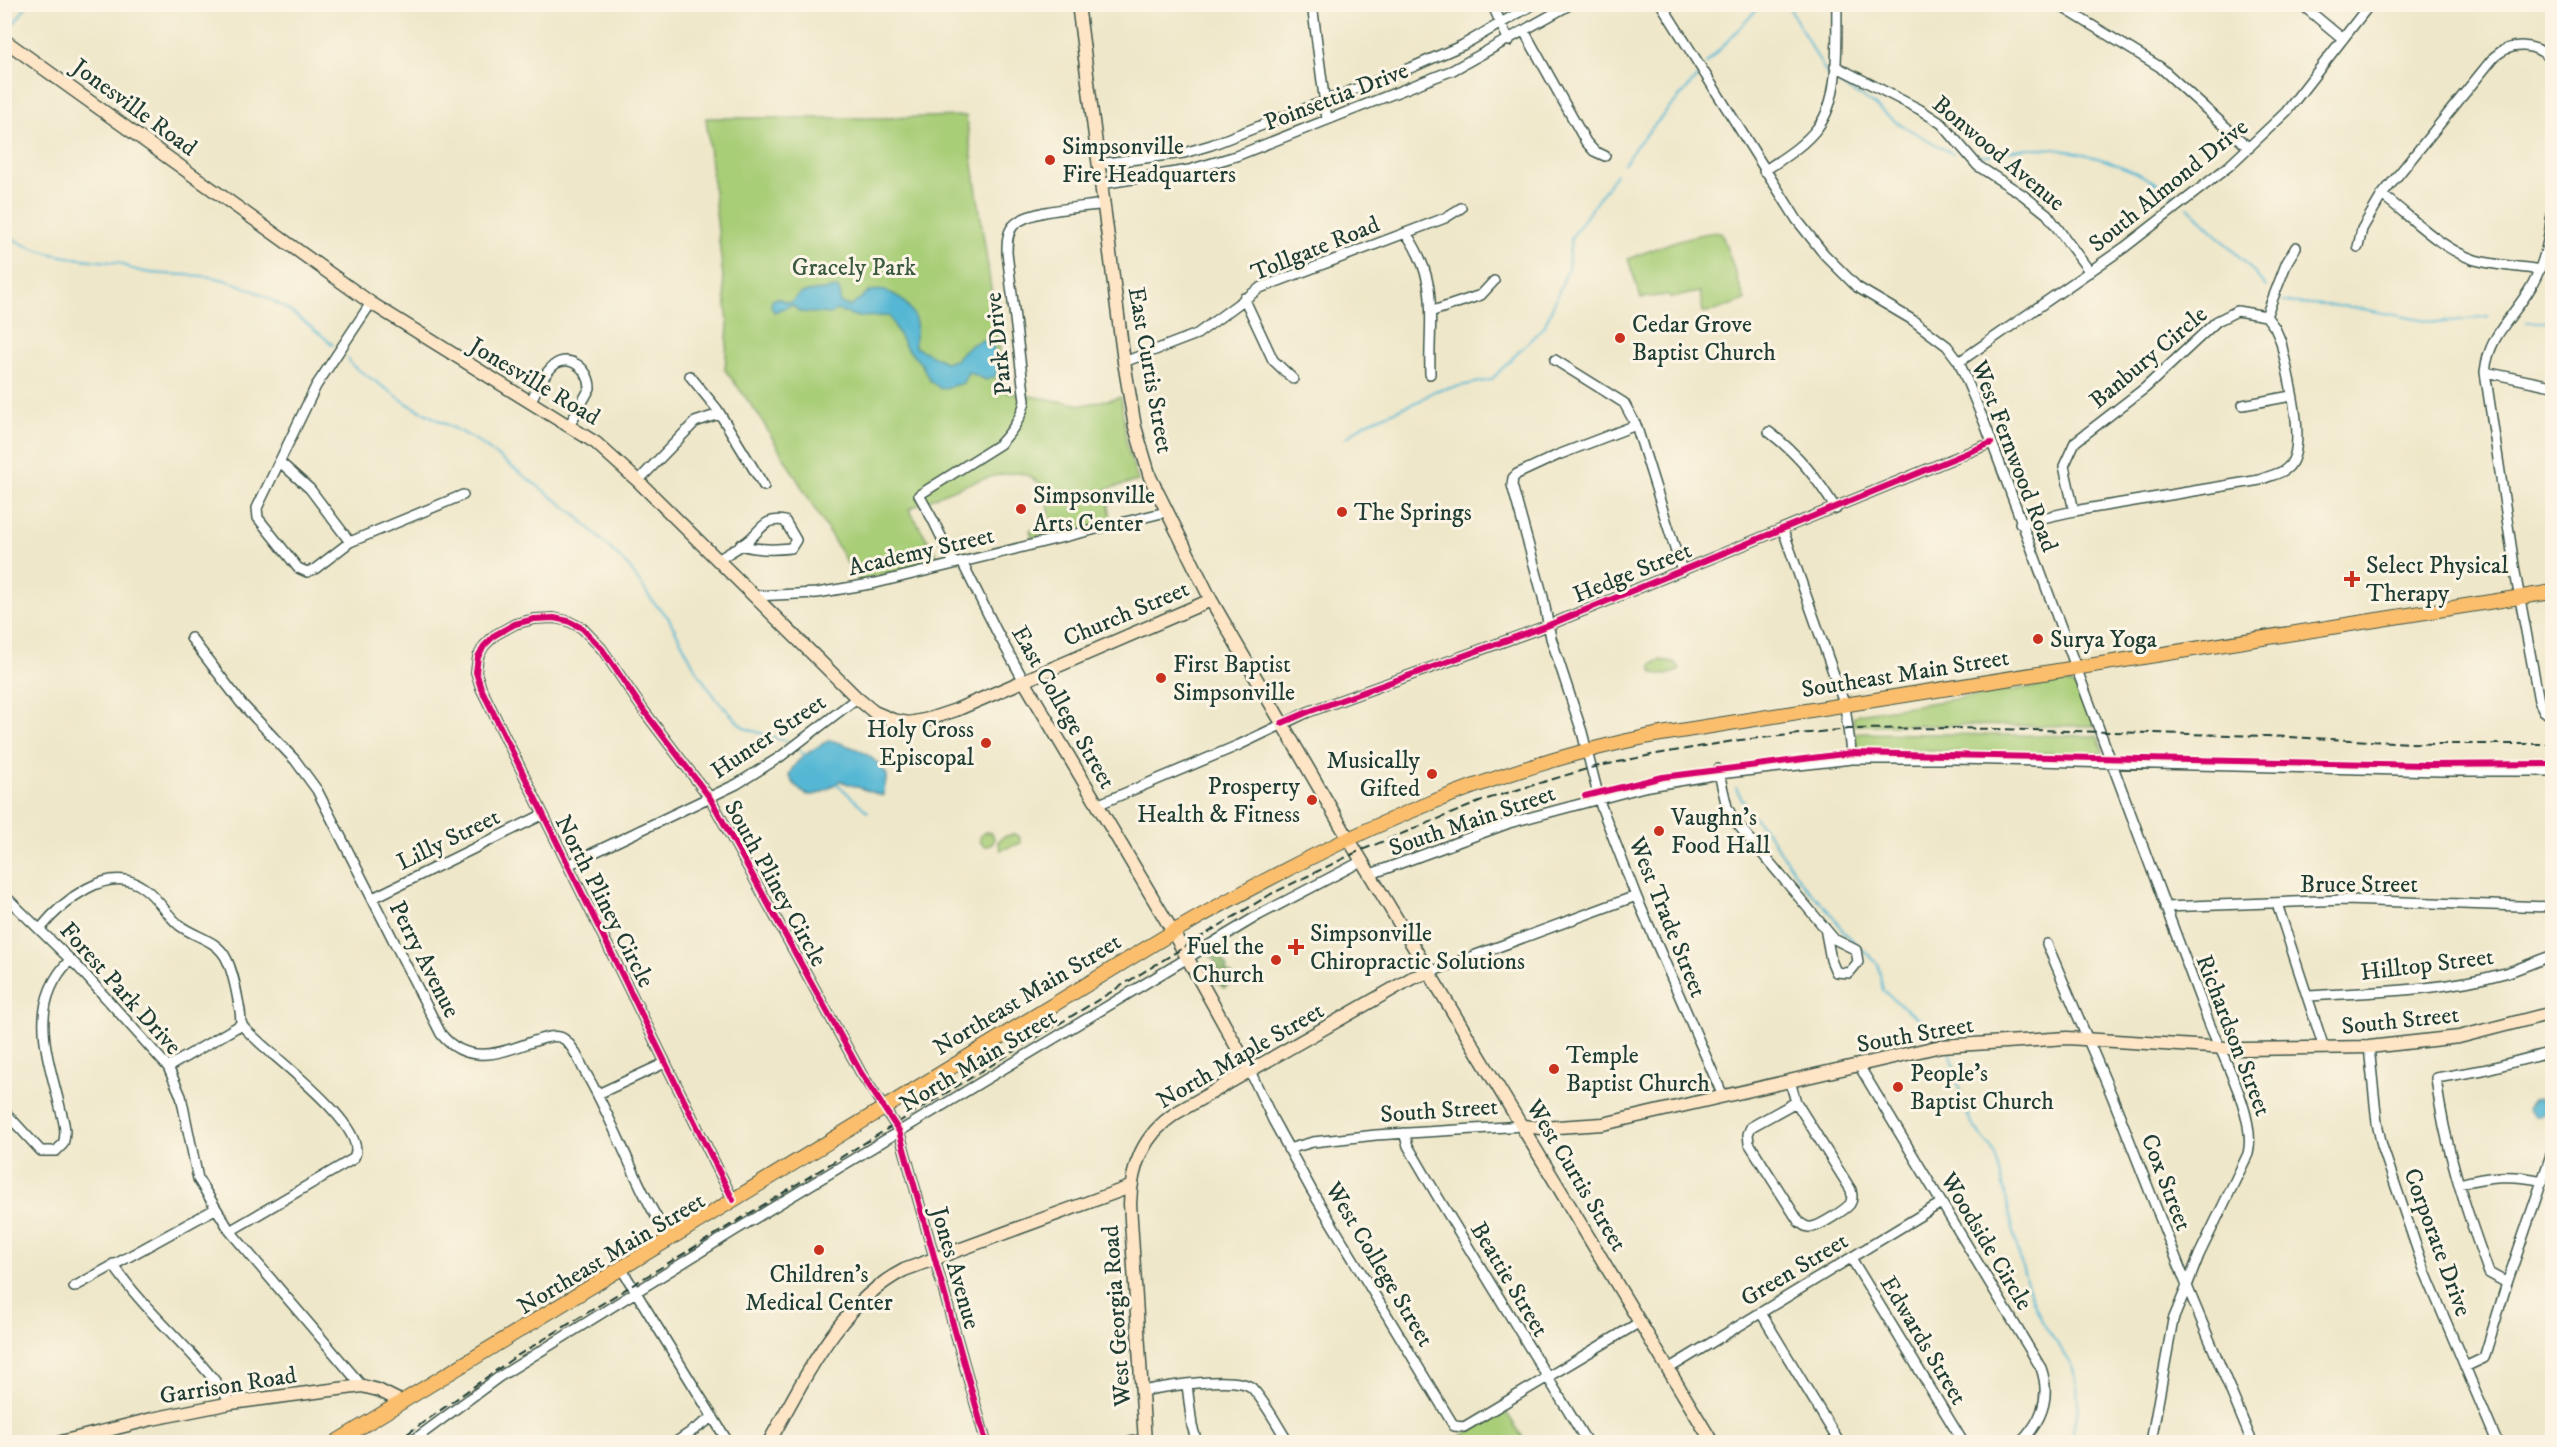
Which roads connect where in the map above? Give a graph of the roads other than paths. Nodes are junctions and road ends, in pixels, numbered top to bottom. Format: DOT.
graph roads {
  1 [pos="1078,4"];
  2 [pos="1312,4"];
  3 [pos="1492,4"];
  4 [pos="1534,4"];
  5 [pos="1571,4"];
  6 [pos="1661,4"];
  7 [pos="1837,4"];
  8 [pos="2057,4"];
  9 [pos="2301,4"];
  10 [pos="2370,4"];
  11 [pos="1501,24"];
  12 [pos="1524,31"];
  13 [pos="2343,39"];
  14 [pos="4,40"];
  15 [pos="1509,41"];
  16 [pos="2553,60"];
  17 [pos="1835,66"];
  18 [pos="1325,103"];
  19 [pos="1327,120"];
  20 [pos="2248,148"];
  21 [pos="1605,156"];
  22 [pos="1098,164"];
  23 [pos="1764,171"];
  24 [pos="1101,184"];
  25 [pos="2382,195"];
  26 [pos="1104,204"];
  27 [pos="1461,208"];
  28 [pos="2553,210"];
  29 [pos="1406,233"];
  30 [pos="2296,247"];
  31 [pos="2358,247"];
  32 [pos="2540,270"];
  33 [pos="2090,272"];
  34 [pos="1494,281"];
  35 [pos="1244,298"];
  36 [pos="370,303"];
  37 [pos="1432,311"];
  38 [pos="2266,316"];
  39 [pos="1555,360"];
  40 [pos="1124,362"];
  41 [pos="1959,362"];
  42 [pos="2485,372"];
  43 [pos="1430,374"];
  44 [pos="690,376"];
  45 [pos="1293,379"];
  46 [pos="2553,386"];
  47 [pos="2291,396"];
  48 [pos="530,403"];
  49 [pos="2243,405"];
  50 [pos="719,414"];
  51 [pos="1636,424"];
  52 [pos="569,426"];
  53 [pos="1769,432"];
  54 [pos="1991,443"];
  55 [pos="280,463"];
  56 [pos="638,480"];
  57 [pos="764,486"];
  58 [pos="464,495"];
  59 [pos="1836,509"];
  60 [pos="2074,511"];
  61 [pos="1166,512"];
  62 [pos="2020,523"];
  63 [pos="1783,530"];
  64 [pos="350,542"];
  65 [pos="740,545"];
  66 [pos="718,560"];
  67 [pos="958,562"];
  68 [pos="1682,571"];
  69 [pos="2553,592"];
  70 [pos="753,596"];
  71 [pos="2520,597"];
  72 [pos="1211,600"];
  73 [pos="1549,625"];
  74 [pos="511,626"];
  75 [pos="191,639"];
  76 [pos="2077,669"];
  77 [pos="1024,681"];
  78 [pos="857,698"];
  79 [pos="1845,706"];
  80 [pos="2553,717"];
  81 [pos="1282,723"];
  82 [pos="1586,750"];
  83 [pos="1852,759"];
  84 [pos="2112,763"];
  85 [pos="2553,771"];
  86 [pos="1719,772"];
  87 [pos="710,798"];
  88 [pos="1599,799"];
  89 [pos="1097,805"];
  90 [pos="542,815"];
  91 [pos="1348,838"];
  92 [pos="1362,861"];
  93 [pos="568,865"];
  94 [pos="1371,874"];
  95 [pos="4,896"];
  96 [pos="1636,896"];
  97 [pos="372,898"];
  98 [pos="2277,904"];
  99 [pos="2165,907"];
  100 [pos="2553,907"];
  101 [pos="40,928"];
  102 [pos="1825,928"];
  103 [pos="1173,932"];
  104 [pos="2048,944"];
  105 [pos="1187,957"];
  106 [pos="2548,957"];
  107 [pos="70,960"];
  108 [pos="1430,972"];
  109 [pos="2308,996"];
  110 [pos="2553,1012"];
  111 [pos="242,1024"];
  112 [pos="2089,1039"];
  113 [pos="2369,1047"];
  114 [pos="2219,1048"];
  115 [pos="2324,1048"];
  116 [pos="2553,1052"];
  117 [pos="665,1063"];
  118 [pos="1858,1064"];
  119 [pos="168,1067"];
  120 [pos="1250,1071"];
  121 [pos="1790,1081"];
  122 [pos="598,1094"];
  123 [pos="1723,1096"];
  124 [pos="1796,1102"];
  125 [pos="884,1108"];
  126 [pos="4,1111"];
  127 [pos="1523,1125"];
  128 [pos="898,1131"];
  129 [pos="1404,1133"];
  130 [pos="1288,1149"];
  131 [pos="2553,1152"];
  132 [pos="2543,1181"];
  133 [pos="2459,1184"];
  134 [pos="1130,1187"];
  135 [pos="733,1200"];
  136 [pos="1941,1203"];
  137 [pos="214,1209"];
  138 [pos="230,1231"];
  139 [pos="669,1238"];
  140 [pos="935,1258"];
  141 [pos="1851,1258"];
  142 [pos="113,1264"];
  143 [pos="621,1268"];
  144 [pos="2507,1283"];
  145 [pos="2187,1286"];
  146 [pos="74,1287"];
  147 [pos="636,1292"];
  148 [pos="1761,1313"];
  149 [pos="1640,1322"];
  150 [pos="2465,1367"];
  151 [pos="1668,1369"];
  152 [pos="1546,1378"];
  153 [pos="1187,1385"];
  154 [pos="362,1386"];
  155 [pos="1142,1391"];
  156 [pos="402,1402"];
  157 [pos="231,1403"];
  158 [pos="713,1417"];
  159 [pos="1145,1441"];
  160 [pos="61,1443"];
  161 [pos="336,1443"];
  162 [pos="411,1443"];
  163 [pos="676,1443"];
  164 [pos="728,1443"];
  165 [pos="769,1443"];
  166 [pos="986,1443"];
  167 [pos="1130,1443"];
  168 [pos="1197,1443"];
  169 [pos="1288,1443"];
  170 [pos="1587,1443"];
  171 [pos="1713,1443"];
  172 [pos="1839,1443"];
  173 [pos="1963,1443"];
  174 [pos="2022,1443"];
  175 [pos="2151,1443"];
  176 [pos="2252,1443"];
  177 [pos="2497,1443"];
  1 -- 22 [label="street, East Curtis Street"];
  2 -- 18 [label="street"];
  3 -- 11 [label="street"];
  4 -- 11 [label="street, Poinsettia Drive"];
  5 -- 12 [label="street, Poinsettia Drive"];
  6 -- 23 [label="street, West Fernwood Road"];
  7 -- 17 [label="street"];
  8 -- 20 [label="street"];
  9 -- 13 [label="street"];
  10 -- 13 [label="street, South Almond Drive"];
  11 -- 15 [label="street"];
  11 -- 18 [label="street, Poinsettia Drive"];
  12 -- 15 [label="street, Poinsettia Drive"];
  12 -- 21 [label="street"];
  13 -- 20 [label="street, South Almond Drive"];
  14 -- 36 [label="street, Jonesville Road"];
  15 -- 19 [label="street, Poinsettia Drive"];
  16 -- 25 [label="street"];
  17 -- 23 [label="street"];
  17 -- 33 [label="street, Bonwood Avenue"];
  18 -- 19 [label="street"];
  18 -- 22 [label="street, Poinsettia Drive"];
  19 -- 24 [label="street, Poinsettia Drive"];
  20 -- 33 [label="street, South Almond Drive"];
  22 -- 24 [label="street, East Curtis Street"];
  23 -- 41 [label="street, West Fernwood Road"];
  24 -- 26 [label="street, East Curtis Street"];
  25 -- 31 [label="street"];
  25 -- 32 [label="street"];
  26 -- 40 [label="street, East Curtis Street"];
  26 -- 67 [label="street, Park Drive"];
  27 -- 29 [label="street, Tollgate Road"];
  28 -- 32 [label="street"];
  29 -- 35 [label="street, Tollgate Road"];
  29 -- 37 [label="street"];
  30 -- 38 [label="street"];
  32 -- 42 [label="street"];
  33 -- 41 [label="street, South Almond Drive"];
  34 -- 37 [label="street"];
  35 -- 40 [label="street, Tollgate Road"];
  35 -- 45 [label="street"];
  36 -- 48 [label="street, Jonesville Road"];
  36 -- 55 [label="street"];
  37 -- 43 [label="street"];
  38 -- 47 [label="street"];
  38 -- 60 [label="street, Banbury Circle"];
  39 -- 51 [label="street"];
  40 -- 61 [label="street, East Curtis Street"];
  41 -- 54 [label="street, West Fernwood Road"];
  42 -- 46 [label="street"];
  42 -- 71 [label="street"];
  44 -- 50 [label="street"];
  47 -- 49 [label="street"];
  47 -- 60 [label="street"];
  48 -- 52 [label="street, Jonesville Road"];
  48 -- 52 [label="street"];
  50 -- 56 [label="street"];
  50 -- 57 [label="street"];
  51 -- 68 [label="street"];
  51 -- 73 [label="street, West Trade Street"];
  52 -- 56 [label="street, Jonesville Road"];
  53 -- 59 [label="street"];
  54 -- 59 [label="street, Hedge Street"];
  54 -- 62 [label="street, West Fernwood Road"];
  55 -- 64 [label="street"];
  55 -- 64 [label="street"];
  56 -- 66 [label="street, Jonesville Road"];
  58 -- 64 [label="street"];
  59 -- 63 [label="street, Hedge Street"];
  60 -- 62 [label="street"];
  61 -- 67 [label="street, Academy Street"];
  61 -- 72 [label="street, East Curtis Street"];
  62 -- 76 [label="street, West Fernwood Road"];
  63 -- 68 [label="street, Hedge Street"];
  63 -- 79 [label="street"];
  65 -- 65 [label="street"];
  65 -- 66 [label="street"];
  66 -- 70 [label="street, Jonesville Road"];
  67 -- 70 [label="street, Academy Street"];
  67 -- 77 [label="street, East College Street"];
  68 -- 73 [label="street, Hedge Street"];
  69 -- 71 [label="main road, Southeast Main Street"];
  70 -- 78 [label="street, Jonesville Road"];
  71 -- 76 [label="main road, Southeast Main Street"];
  71 -- 80 [label="street"];
  72 -- 77 [label="street, Church Street"];
  72 -- 81 [label="street, East Curtis Street"];
  73 -- 81 [label="street, Hedge Street"];
  73 -- 82 [label="street, West Trade Street"];
  74 -- 87 [label="street, South Pliney Circle"];
  74 -- 90 [label="street, North Pliney Circle"];
  75 -- 97 [label="street, Perry Avenue"];
  76 -- 79 [label="main road, Southeast Main Street"];
  76 -- 84 [label="street, Richardson Street"];
  77 -- 78 [label="street, Jonesville Road"];
  77 -- 89 [label="street, East College Street"];
  78 -- 87 [label="street, Hunter Street"];
  79 -- 82 [label="main road, Southeast Main Street"];
  79 -- 83 [label="street"];
  81 -- 89 [label="street, Hedge Street"];
  81 -- 91 [label="street, East Curtis Street"];
  82 -- 88 [label="street, West Trade Street"];
  82 -- 91 [label="main road, Southeast Main Street"];
  83 -- 84 [label="street, South Main Street"];
  83 -- 86 [label="street, South Main Street"];
  84 -- 85 [label="street, South Main Street"];
  84 -- 99 [label="street, Richardson Street"];
  86 -- 88 [label="street, South Main Street"];
  86 -- 102 [label="street"];
  87 -- 93 [label="street, Hunter Street"];
  87 -- 125 [label="street, South Pliney Circle"];
  88 -- 94 [label="street, South Main Street"];
  88 -- 96 [label="street, West Trade Street"];
  89 -- 103 [label="street, East College Street"];
  90 -- 93 [label="street, North Pliney Circle"];
  90 -- 97 [label="street, Lilly Street"];
  91 -- 92 [label="street, West Curtis Street"];
  91 -- 103 [label="main road, Northeast Main Street"];
  92 -- 94 [label="street, West Curtis Street"];
  92 -- 105 [label="street, North Main Street"];
  93 -- 117 [label="street, North Pliney Circle"];
  94 -- 108 [label="street, West Curtis Street"];
  95 -- 101 [label="street, Forest Park Drive"];
  96 -- 108 [label="street"];
  96 -- 123 [label="street, West Trade Street"];
  97 -- 122 [label="street, Perry Avenue"];
  98 -- 99 [label="street, Bruce Street"];
  98 -- 100 [label="street, Bruce Street"];
  98 -- 109 [label="street"];
  99 -- 114 [label="street, Richardson Street"];
  101 -- 107 [label="street, Forest Park Drive"];
  101 -- 111 [label="street"];
  102 -- 102 [label="street"];
  103 -- 105 [label="street, West College Street"];
  103 -- 125 [label="main road, Northeast Main Street"];
  104 -- 112 [label="street, Cox Street"];
  105 -- 120 [label="street, West College Street"];
  105 -- 128 [label="street, North Main Street"];
  106 -- 109 [label="street, Hilltop Street"];
  107 -- 119 [label="street, Forest Park Drive"];
  107 -- 126 [label="street"];
  108 -- 120 [label="street, North Maple Street"];
  108 -- 127 [label="street, West Curtis Street"];
  109 -- 115 [label="street"];
  110 -- 113 [label="street, South Street"];
  111 -- 119 [label="street"];
  111 -- 138 [label="street"];
  112 -- 114 [label="street, South Street"];
  112 -- 118 [label="street, South Street"];
  112 -- 145 [label="street, Cox Street"];
  113 -- 115 [label="street, South Street"];
  113 -- 150 [label="street, Corporate Drive"];
  114 -- 115 [label="street, South Street"];
  114 -- 145 [label="street, Richardson Street"];
  116 -- 133 [label="street"];
  117 -- 122 [label="street"];
  117 -- 135 [label="street, North Pliney Circle"];
  118 -- 121 [label="street, South Street"];
  118 -- 136 [label="street, Woodside Circle"];
  119 -- 137 [label="street, Forest Park Drive"];
  120 -- 130 [label="street, West College Street"];
  120 -- 134 [label="street, North Maple Street"];
  121 -- 123 [label="street, South Street"];
  121 -- 124 [label="street"];
  122 -- 139 [label="street, Perry Avenue"];
  123 -- 127 [label="street, South Street"];
  124 -- 124 [label="street"];
  125 -- 128 [label="street, Jones Avenue"];
  125 -- 135 [label="main road, Northeast Main Street"];
  127 -- 129 [label="street, South Street"];
  127 -- 149 [label="street, West Curtis Street"];
  128 -- 140 [label="street, Jones Avenue"];
  128 -- 147 [label="street, North Main Street"];
  129 -- 130 [label="street, South Street"];
  129 -- 152 [label="street, Beattie Street"];
  130 -- 152 [label="street, West College Street"];
  131 -- 132 [label="street"];
  132 -- 133 [label="street"];
  132 -- 144 [label="street"];
  133 -- 144 [label="street"];
  134 -- 140 [label="street"];
  134 -- 155 [label="street, West Georgia Road"];
  135 -- 139 [label="main road, Northeast Main Street"];
  136 -- 141 [label="street, Green Street"];
  136 -- 174 [label="street, Woodside Circle"];
  137 -- 138 [label="street, Forest Park Drive"];
  137 -- 142 [label="street"];
  138 -- 154 [label="street, Forest Park Drive"];
  139 -- 143 [label="main road, Northeast Main Street"];
  140 -- 165 [label="street"];
  140 -- 166 [label="street, Jones Avenue"];
  141 -- 148 [label="street, Green Street"];
  141 -- 173 [label="street, Edwards Street"];
  142 -- 146 [label="street"];
  142 -- 157 [label="street"];
  143 -- 147 [label="street"];
  143 -- 156 [label="main road, Northeast Main Street"];
  144 -- 150 [label="street"];
  145 -- 175 [label="street"];
  145 -- 176 [label="street"];
  147 -- 158 [label="street"];
  147 -- 162 [label="street, North Main Street"];
  148 -- 151 [label="street, Green Street"];
  148 -- 172 [label="street"];
  149 -- 151 [label="street, West Curtis Street"];
  149 -- 152 [label="street, West College Street"];
  150 -- 177 [label="street, Corporate Drive"];
  151 -- 171 [label="street, West Curtis Street"];
  152 -- 170 [label="street, Beattie Street"];
  153 -- 155 [label="street"];
  153 -- 168 [label="street"];
  153 -- 169 [label="street"];
  154 -- 156 [label="street, Garrison Road"];
  154 -- 157 [label="street, Garrison Road"];
  155 -- 159 [label="street, West Georgia Road"];
  156 -- 161 [label="main road, Northeast Main Street"];
  157 -- 160 [label="street, Garrison Road"];
  158 -- 163 [label="street"];
  158 -- 164 [label="street"];
  159 -- 167 [label="street"];
}
